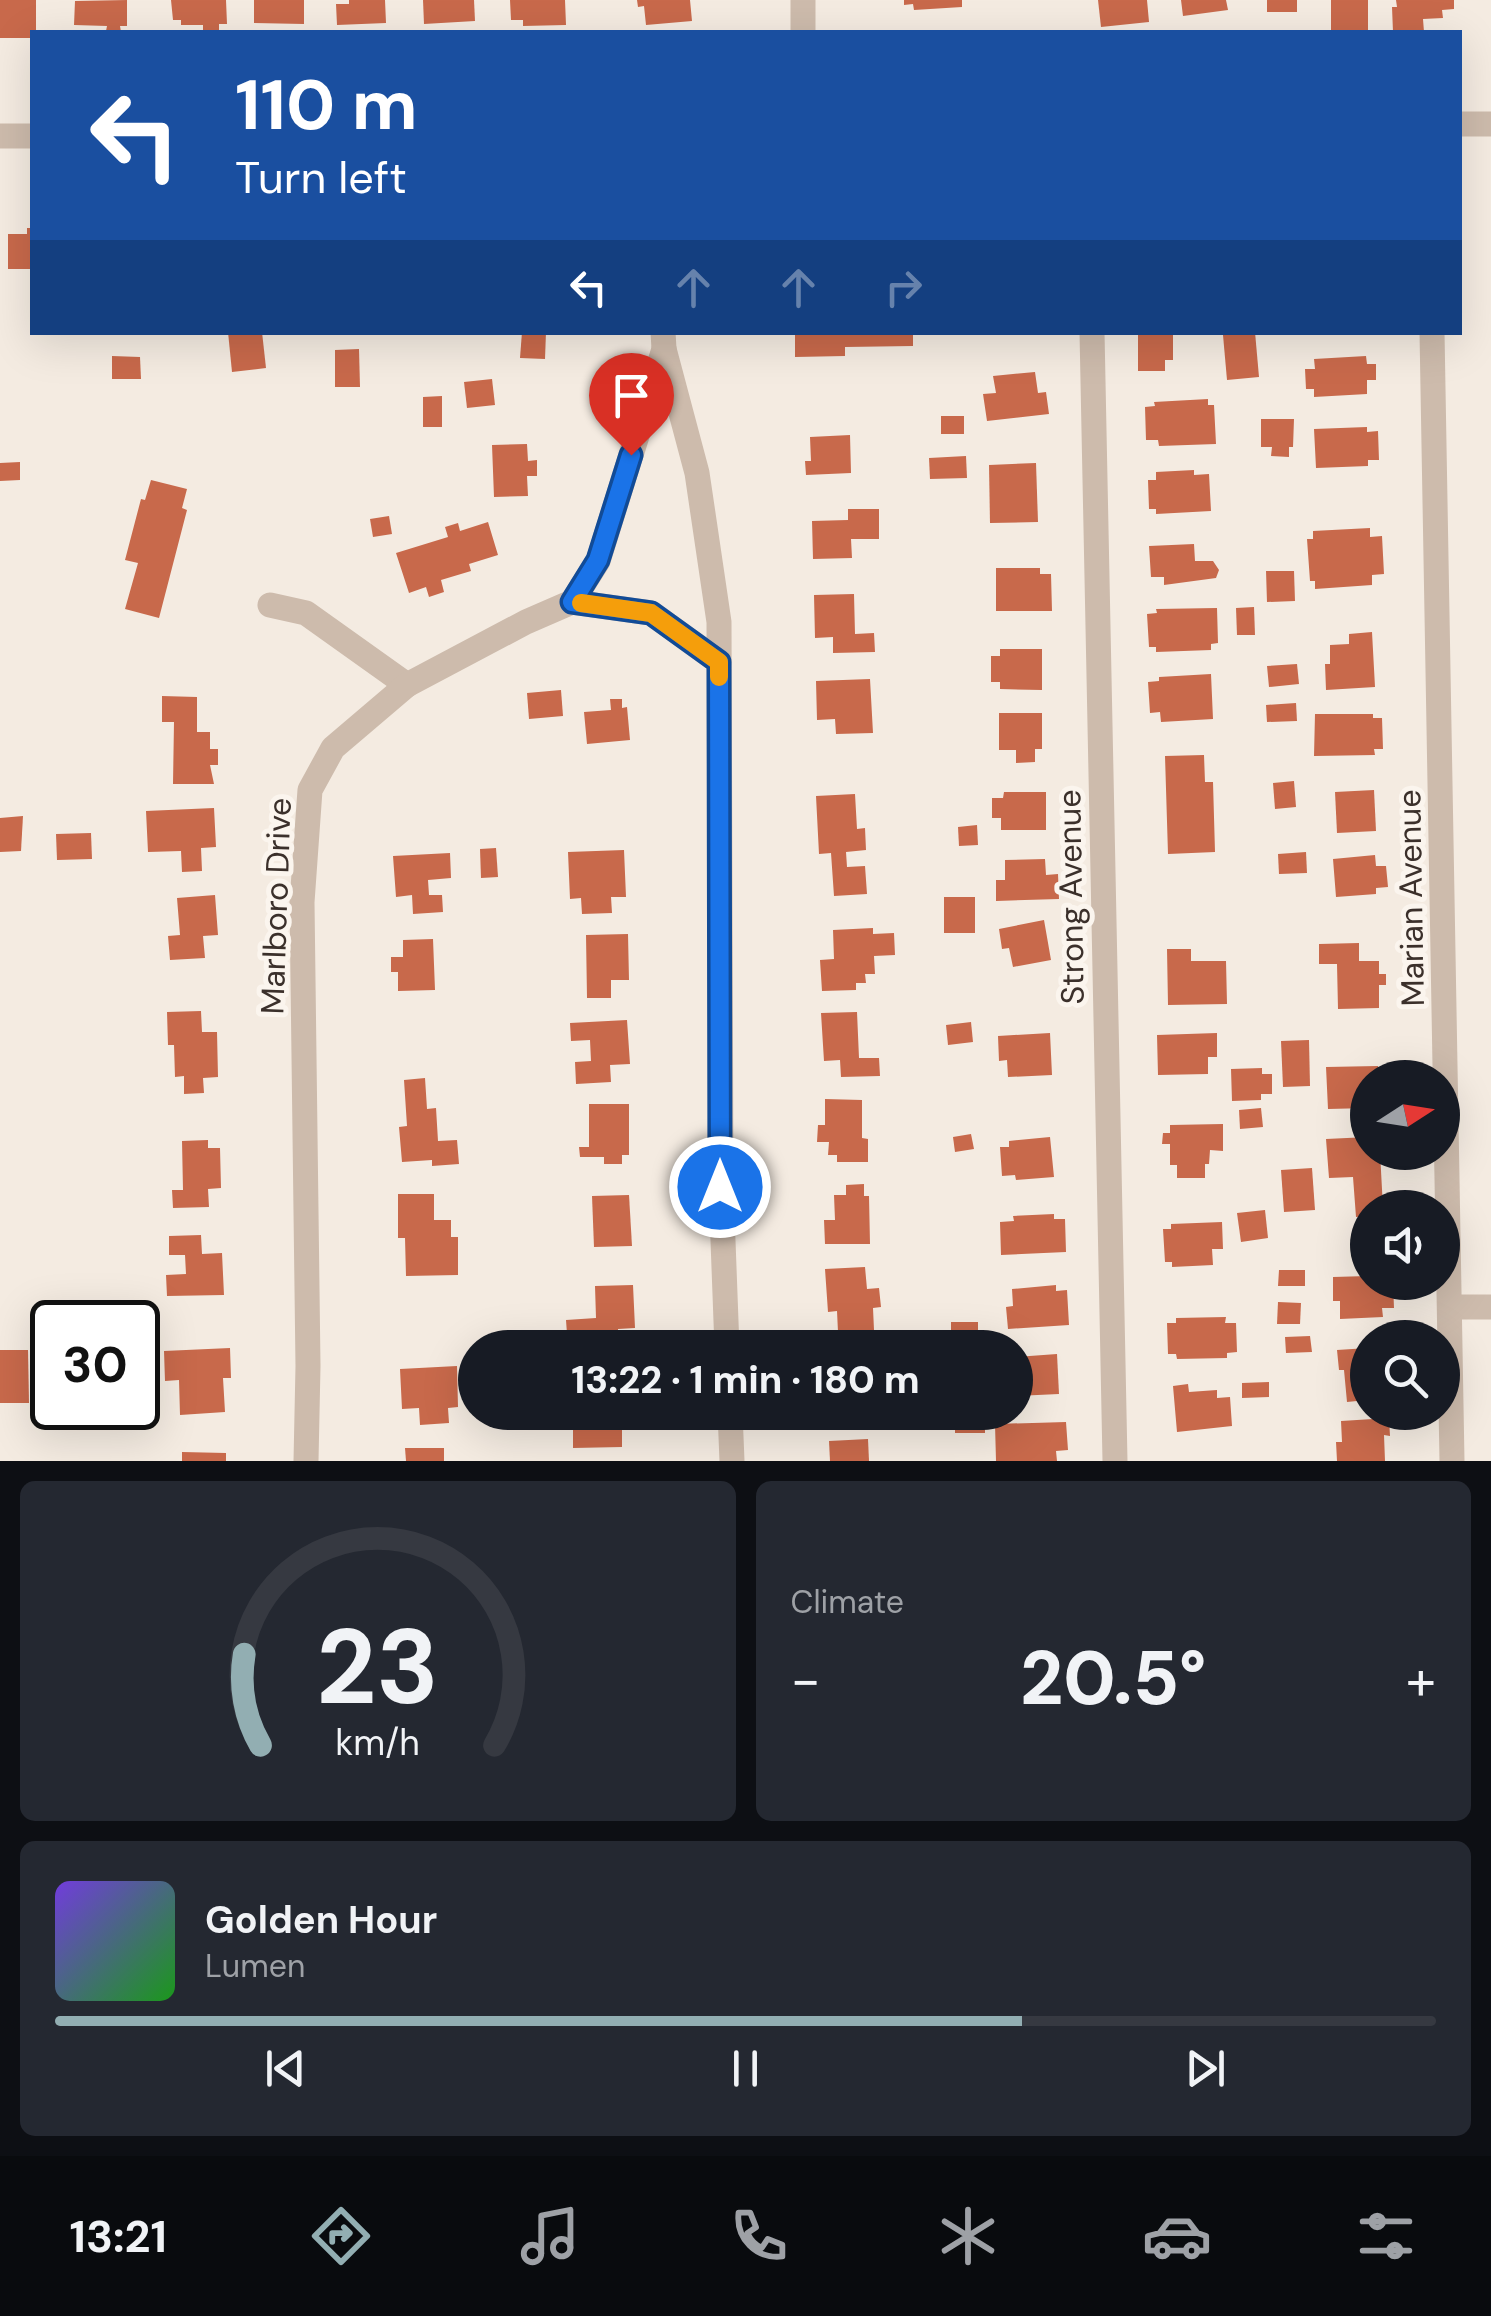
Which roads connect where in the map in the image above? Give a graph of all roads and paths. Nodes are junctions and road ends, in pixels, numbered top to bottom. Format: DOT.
graph roads {
  1 [pos="803,0"];
  2 [pos="804,30"];
  3 [pos="1462,124"];
  4 [pos="1491,124"];
  5 [pos="0,136"];
  6 [pos="30,136"];
  7 [pos="1092,335"];
  8 [pos="1432,335"];
  9 [pos="664,341"];
  10 [pos="572,602"];
  11 [pos="270,605"];
  12 [pos="719,662"];
  13 [pos="407,686"];
  14 [pos="1450,1307"];
  15 [pos="1491,1307"];
  16 [pos="727,1330"];
  17 [pos="731,1430"];
  18 [pos="306,1461"];
  19 [pos="732,1461"];
  20 [pos="1116,1461"];
  21 [pos="1452,1461"];
  1 -- 2 [label="street"];
  3 -- 4 [label="street"];
  5 -- 6 [label="street"];
  7 -- 20 [label="street, Strong Avenue"];
  8 -- 14 [label="street, Marian Avenue"];
  9 -- 10 [label="street"];
  9 -- 12 [label="street"];
  10 -- 12 [label="street"];
  10 -- 13 [label="street, Marlboro Drive"];
  11 -- 13 [label="street"];
  12 -- 16 [label="street"];
  13 -- 18 [label="street, Marlboro Drive"];
  14 -- 15 [label="street"];
  14 -- 21 [label="street, Marian Avenue"];
  17 -- 19 [label="street"];
}
